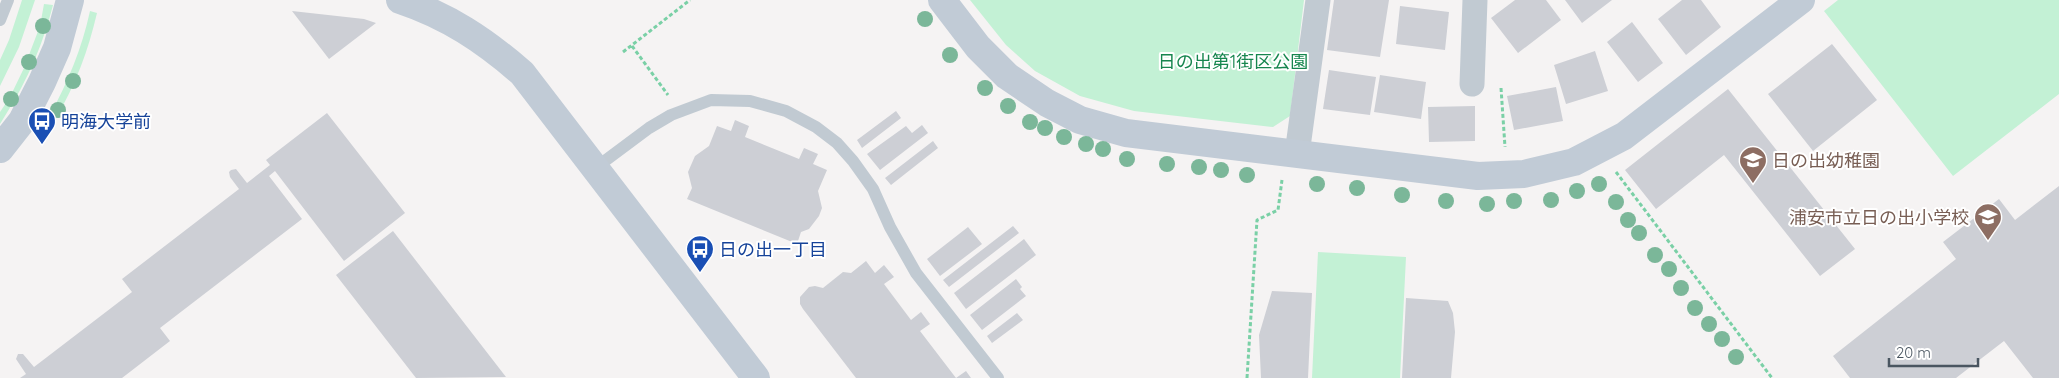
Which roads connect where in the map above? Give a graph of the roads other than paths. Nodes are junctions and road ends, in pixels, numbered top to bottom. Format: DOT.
graph roads {
  1 [pos="8,0"];
  2 [pos="70,0"];
  3 [pos="400,0"];
  4 [pos="942,0"];
  5 [pos="1318,0"];
  6 [pos="1475,0"];
  7 [pos="1801,0"];
  8 [pos="0,20"];
  9 [pos="1472,84"];
  10 [pos="0,149"];
  11 [pos="1297,154"];
  12 [pos="594,169"];
  13 [pos="756,378"];
  14 [pos="998,378"];
  1 -- 8 [label="lane"];
  2 -- 10 [label="street"];
  3 -- 12 [label="street"];
  4 -- 11 [label="street"];
  5 -- 11 [label="street"];
  6 -- 9 [label="street"];
  7 -- 11 [label="street"];
  12 -- 13 [label="street"];
  12 -- 14 [label="lane"];
}
